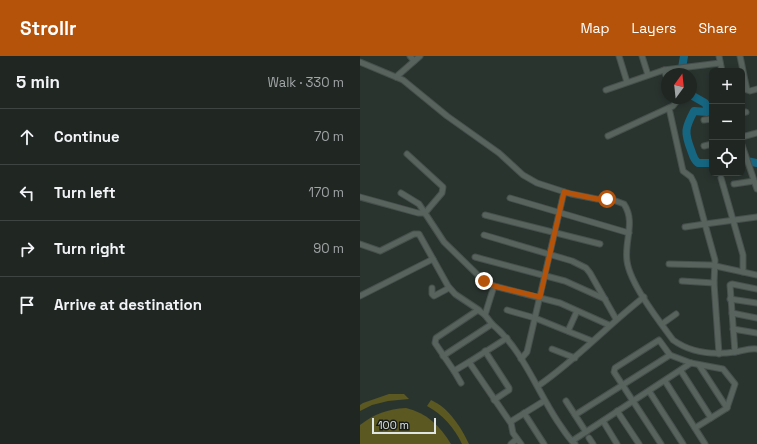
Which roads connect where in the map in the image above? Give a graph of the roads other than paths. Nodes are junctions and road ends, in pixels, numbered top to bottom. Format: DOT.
graph roads {
  1 [pos="410,56"];
  2 [pos="420,56"];
  3 [pos="619,56"];
  4 [pos="642,56"];
  5 [pos="719,56"];
  6 [pos="740,56"];
  7 [pos="414,61"];
  8 [pos="360,62"];
  9 [pos="720,63"];
  10 [pos="670,68"];
  11 [pos="721,68"];
  12 [pos="661,71"];
  13 [pos="648,75"];
  14 [pos="396,77"];
  15 [pos="627,82"];
  16 [pos="757,89"];
  17 [pos="606,90"];
  18 [pos="675,104"];
  19 [pos="669,108"];
  20 [pos="709,119"];
  21 [pos="704,120"];
  22 [pos="757,133"];
  23 [pos="608,136"];
  24 [pos="745,136"];
  25 [pos="709,145"];
  26 [pos="704,146"];
  27 [pos="745,152"];
  28 [pos="407,154"];
  29 [pos="721,178"];
  30 [pos="754,181"];
  31 [pos="734,184"];
  32 [pos="757,189"];
  33 [pos="564,192"];
  34 [pos="402,193"];
  35 [pos="360,197"];
  36 [pos="510,198"];
  37 [pos="560,212"];
  38 [pos="424,213"];
  39 [pos="485,215"];
  40 [pos="757,217"];
  41 [pos="733,220"];
  42 [pos="705,224"];
  43 [pos="685,227"];
  44 [pos="555,232"];
  45 [pos="629,233"];
  46 [pos="484,235"];
  47 [pos="360,244"];
  48 [pos="600,244"];
  49 [pos="550,254"];
  50 [pos="474,257"];
  51 [pos="433,259"];
  52 [pos="669,264"];
  53 [pos="715,266"];
  54 [pos="743,272"];
  55 [pos="757,275"];
  56 [pos="545,276"];
  57 [pos="682,281"];
  58 [pos="714,283"];
  59 [pos="494,286"];
  60 [pos="432,288"];
  61 [pos="449,288"];
  62 [pos="757,289"];
  63 [pos="360,296"];
  64 [pos="540,297"];
  65 [pos="644,297"];
  66 [pos="605,299"];
  67 [pos="730,299"];
  68 [pos="757,303"];
  69 [pos="479,310"];
  70 [pos="507,310"];
  71 [pos="577,311"];
  72 [pos="732,313"];
  73 [pos="676,314"];
  74 [pos="485,315"];
  75 [pos="535,318"];
  76 [pos="757,318"];
  77 [pos="616,319"];
  78 [pos="492,324"];
  79 [pos="662,324"];
  80 [pos="609,325"];
  81 [pos="733,329"];
  82 [pos="568,331"];
  83 [pos="757,333"];
  84 [pos="507,338"];
  85 [pos="592,341"];
  86 [pos="552,349"];
  87 [pos="757,349"];
  88 [pos="485,351"];
  89 [pos="735,352"];
  90 [pos="719,354"];
  91 [pos="524,355"];
  92 [pos="670,355"];
  93 [pos="443,356"];
  94 [pos="575,358"];
  95 [pos="469,362"];
  96 [pos="691,364"];
  97 [pos="699,365"];
  98 [pos="454,371"];
  99 [pos="681,371"];
  100 [pos="665,381"];
  101 [pos="461,383"];
  102 [pos="538,386"];
  103 [pos="623,386"];
  104 [pos="649,391"];
  105 [pos="494,400"];
  106 [pos="544,401"];
  107 [pos="566,401"];
  108 [pos="633,402"];
  109 [pos="727,408"];
  110 [pos="617,411"];
  111 [pos="524,413"];
  112 [pos="575,415"];
  113 [pos="711,418"];
  114 [pos="511,422"];
  115 [pos="603,422"];
  116 [pos="695,428"];
  117 [pos="587,435"];
  118 [pos="517,439"];
  119 [pos="573,443"];
  120 [pos="511,444"];
  121 [pos="521,444"];
  122 [pos="544,444"];
  123 [pos="593,444"];
  124 [pos="618,444"];
  125 [pos="639,444"];
  126 [pos="661,444"];
  127 [pos="683,444"];
  128 [pos="705,444"];
  1 -- 7 [label="street"];
  2 -- 7 [label="street"];
  3 -- 15 [label="street"];
  4 -- 13 [label="street"];
  5 -- 9 [label="street"];
  6 -- 16 [label="street"];
  7 -- 14 [label="street"];
  8 -- 14 [label="street"];
  9 -- 10 [label="street"];
  9 -- 11 [label="street"];
  12 -- 13 [label="street"];
  13 -- 15 [label="street"];
  14 -- 33 [label="street"];
  15 -- 17 [label="street"];
  18 -- 19 [label="street"];
  19 -- 23 [label="street"];
  19 -- 42 [label="street"];
  20 -- 21 [label="street"];
  22 -- 24 [label="street"];
  25 -- 26 [label="street"];
  27 -- 30 [label="street"];
  28 -- 38 [label="street"];
  29 -- 41 [label="street"];
  30 -- 31 [label="street"];
  30 -- 32 [label="street"];
  33 -- 37 [label="street"];
  33 -- 45 [label="street"];
  34 -- 38 [label="street"];
  35 -- 38 [label="street"];
  36 -- 37 [label="street"];
  37 -- 44 [label="street"];
  37 -- 45 [label="street"];
  38 -- 59 [label="street"];
  39 -- 44 [label="street"];
  40 -- 41 [label="street"];
  41 -- 42 [label="street"];
  41 -- 54 [label="street"];
  42 -- 43 [label="street"];
  42 -- 53 [label="street"];
  44 -- 48 [label="street"];
  44 -- 49 [label="street"];
  45 -- 65 [label="street"];
  46 -- 49 [label="street"];
  47 -- 51 [label="street"];
  49 -- 56 [label="street"];
  49 -- 66 [label="street"];
  50 -- 56 [label="street"];
  51 -- 61 [label="street"];
  51 -- 63 [label="street"];
  52 -- 53 [label="street"];
  53 -- 54 [label="street"];
  53 -- 58 [label="street"];
  54 -- 55 [label="street"];
  56 -- 64 [label="street"];
  56 -- 66 [label="street"];
  57 -- 58 [label="street"];
  58 -- 90 [label="street"];
  59 -- 64 [label="street"];
  59 -- 74 [label="street"];
  60 -- 61 [label="street"];
  61 -- 69 [label="street"];
  62 -- 67 [label="street"];
  64 -- 71 [label="street"];
  64 -- 75 [label="street"];
  65 -- 77 [label="street"];
  65 -- 79 [label="street"];
  66 -- 77 [label="street"];
  67 -- 68 [label="street"];
  67 -- 72 [label="street"];
  69 -- 74 [label="street"];
  69 -- 93 [label="street"];
  70 -- 75 [label="street"];
  71 -- 80 [label="street"];
  71 -- 82 [label="street"];
  72 -- 76 [label="street"];
  72 -- 81 [label="street"];
  73 -- 79 [label="street"];
  74 -- 78 [label="street"];
  75 -- 82 [label="street"];
  75 -- 91 [label="street"];
  77 -- 80 [label="street"];
  78 -- 84 [label="street"];
  78 -- 93 [label="street"];
  79 -- 90 [label="street"];
  80 -- 85 [label="street"];
  81 -- 83 [label="street"];
  81 -- 89 [label="street"];
  82 -- 85 [label="street"];
  84 -- 88 [label="street"];
  84 -- 91 [label="street"];
  85 -- 94 [label="street"];
  86 -- 94 [label="street"];
  87 -- 89 [label="street"];
  88 -- 95 [label="street"];
  88 -- 105 [label="street"];
  89 -- 90 [label="street"];
  91 -- 102 [label="street"];
  92 -- 96 [label="street"];
  92 -- 103 [label="street"];
  92 -- 103 [label="street"];
  93 -- 98 [label="street"];
  94 -- 102 [label="street"];
  95 -- 98 [label="street"];
  95 -- 105 [label="street"];
  96 -- 97 [label="street"];
  96 -- 99 [label="street"];
  97 -- 109 [label="street"];
  97 -- 109 [label="street"];
  98 -- 101 [label="street"];
  99 -- 100 [label="street"];
  99 -- 113 [label="street"];
  100 -- 104 [label="street"];
  100 -- 116 [label="street"];
  102 -- 106 [label="street"];
  103 -- 108 [label="street"];
  103 -- 112 [label="street"];
  104 -- 108 [label="street"];
  104 -- 127 [label="street"];
  105 -- 114 [label="street"];
  106 -- 111 [label="street"];
  106 -- 119 [label="street"];
  107 -- 112 [label="street"];
  108 -- 110 [label="street"];
  108 -- 126 [label="street"];
  109 -- 113 [label="street"];
  110 -- 115 [label="street"];
  110 -- 125 [label="street"];
  111 -- 114 [label="street"];
  111 -- 122 [label="street"];
  112 -- 117 [label="street"];
  113 -- 116 [label="street"];
  114 -- 118 [label="street"];
  115 -- 117 [label="street"];
  115 -- 124 [label="street"];
  116 -- 128 [label="street"];
  117 -- 119 [label="street"];
  117 -- 123 [label="street"];
  118 -- 120 [label="street"];
  118 -- 121 [label="street"];
}
